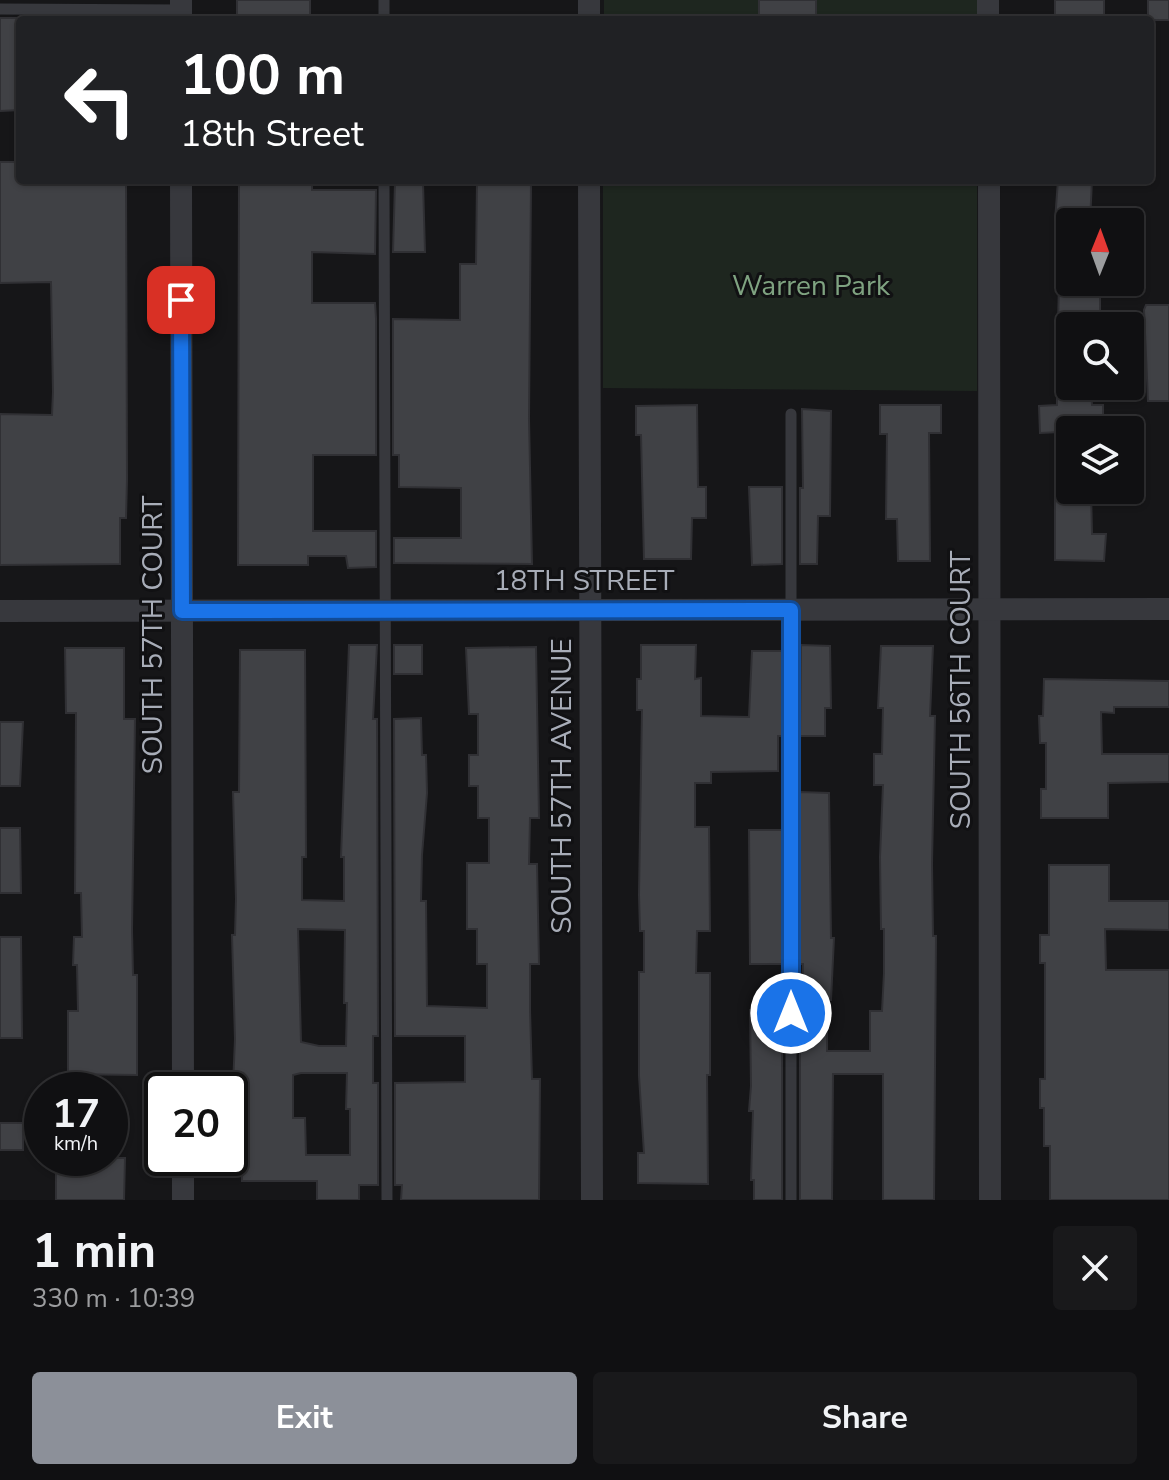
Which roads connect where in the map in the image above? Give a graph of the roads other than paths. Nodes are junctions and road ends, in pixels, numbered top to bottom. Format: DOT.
graph roads {
  1 [pos="0,9"];
  2 [pos="181,10"];
  3 [pos="181,184"];
  4 [pos="384,184"];
  5 [pos="589,184"];
  6 [pos="989,184"];
  7 [pos="791,414"];
  8 [pos="989,609"];
  9 [pos="1169,609"];
  10 [pos="385,610"];
  11 [pos="590,610"];
  12 [pos="791,610"];
  13 [pos="0,611"];
  14 [pos="182,611"];
  15 [pos="183,1072"];
  16 [pos="183,1176"];
  17 [pos="183,1200"];
  18 [pos="387,1200"];
  19 [pos="592,1200"];
  20 [pos="791,1200"];
  21 [pos="990,1200"];
  1 -- 2 [label="lane"];
  3 -- 14 [label="street, SOUTH 57TH COURT"];
  4 -- 10 [label="lane"];
  5 -- 11 [label="street, SOUTH 57TH AVENUE"];
  6 -- 8 [label="street, SOUTH 56TH COURT"];
  7 -- 12 [label="lane"];
  8 -- 9 [label="street, 18TH STREET"];
  8 -- 12 [label="street, 18TH STREET"];
  8 -- 21 [label="street, SOUTH 56TH COURT"];
  10 -- 11 [label="street, 18TH STREET"];
  10 -- 14 [label="street, 18TH STREET"];
  10 -- 18 [label="lane"];
  11 -- 12 [label="street, 18TH STREET"];
  11 -- 19 [label="street, SOUTH 57TH AVENUE"];
  12 -- 20 [label="lane"];
  13 -- 14 [label="street, 18TH STREET"];
  14 -- 15 [label="street, SOUTH 57TH COURT"];
  16 -- 17 [label="street"];
}
